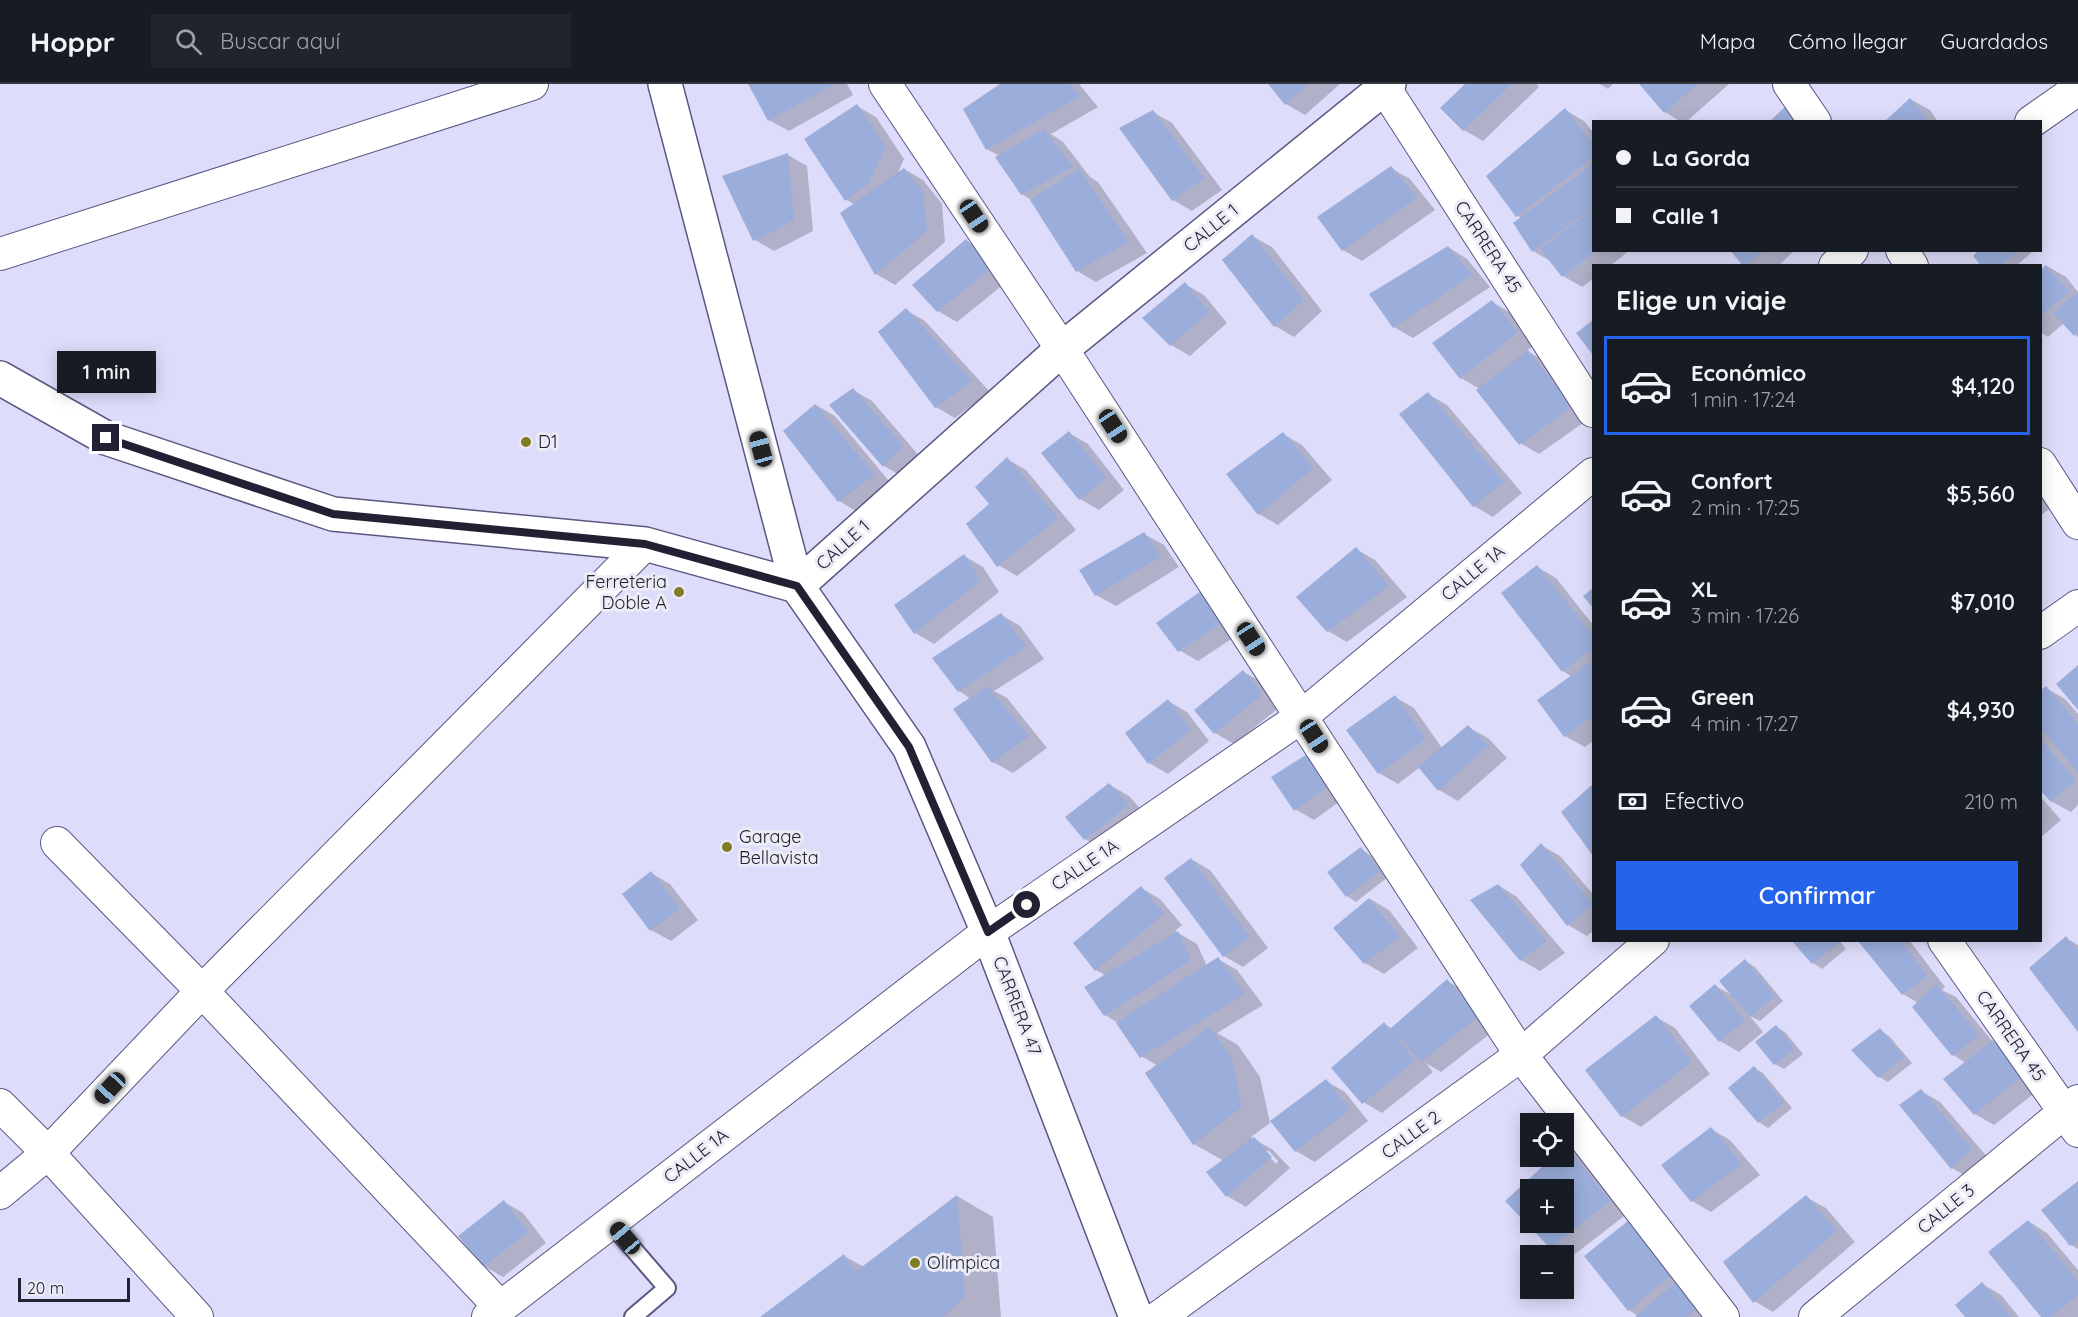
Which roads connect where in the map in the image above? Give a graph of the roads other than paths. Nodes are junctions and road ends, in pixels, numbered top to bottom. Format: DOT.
graph roads {
  1 [pos="532,84"];
  2 [pos="665,84"];
  3 [pos="885,84"];
  4 [pos="1789,84"];
  5 [pos="1385,85"];
  6 [pos="2078,89"];
  7 [pos="1814,120"];
  8 [pos="2034,120"];
  9 [pos="1850,252"];
  10 [pos="0,255"];
  11 [pos="1837,264"];
  12 [pos="1062,349"];
  13 [pos="0,378"];
  14 [pos="1592,409"];
  15 [pos="2042,467"];
  16 [pos="1592,475"];
  17 [pos="2078,522"];
  18 [pos="645,544"];
  19 [pos="797,586"];
  20 [pos="2078,606"];
  21 [pos="2042,632"];
  22 [pos="1301,717"];
  23 [pos="57,843"];
  24 [pos="988,932"];
  25 [pos="1651,942"];
  26 [pos="1945,942"];
  27 [pos="202,991"];
  28 [pos="1521,1055"];
  29 [pos="0,1105"];
  30 [pos="2073,1115"];
  31 [pos="48,1153"];
  32 [pos="0,1193"];
  33 [pos="610,1222"];
  34 [pos="494,1312"];
  35 [pos="197,1317"];
  36 [pos="633,1317"];
  37 [pos="1136,1317"];
  38 [pos="1159,1317"];
  39 [pos="1723,1317"];
  40 [pos="1815,1317"];
  1 -- 10 [label="street"];
  2 -- 19 [label="main road"];
  3 -- 12 [label="street"];
  4 -- 7 [label="street"];
  5 -- 12 [label="main road, CALLE 1"];
  5 -- 14 [label="street, CARRERA 45"];
  6 -- 8 [label="street"];
  9 -- 11 [label="street"];
  12 -- 19 [label="main road, CALLE 1"];
  12 -- 22 [label="street"];
  13 -- 18 [label="main road"];
  15 -- 17 [label="street"];
  16 -- 22 [label="street, CALLE 1A"];
  18 -- 19 [label="main road"];
  18 -- 27 [label="street"];
  19 -- 24 [label="main road, CARRERA 47"];
  20 -- 21 [label="street"];
  22 -- 24 [label="street, CALLE 1A"];
  22 -- 28 [label="street"];
  23 -- 27 [label="street"];
  24 -- 33 [label="street, CALLE 1A"];
  24 -- 37 [label="main road, CARRERA 47"];
  25 -- 28 [label="street, CALLE 2"];
  26 -- 30 [label="street, CARRERA 45"];
  27 -- 31 [label="street"];
  27 -- 34 [label="street"];
  28 -- 38 [label="street, CALLE 2"];
  28 -- 39 [label="street"];
  29 -- 31 [label="street"];
  30 -- 40 [label="street, CALLE 3"];
  31 -- 32 [label="street"];
  31 -- 35 [label="street"];
  33 -- 34 [label="street, CALLE 1A"];
  33 -- 36 [label="lane"];
}
